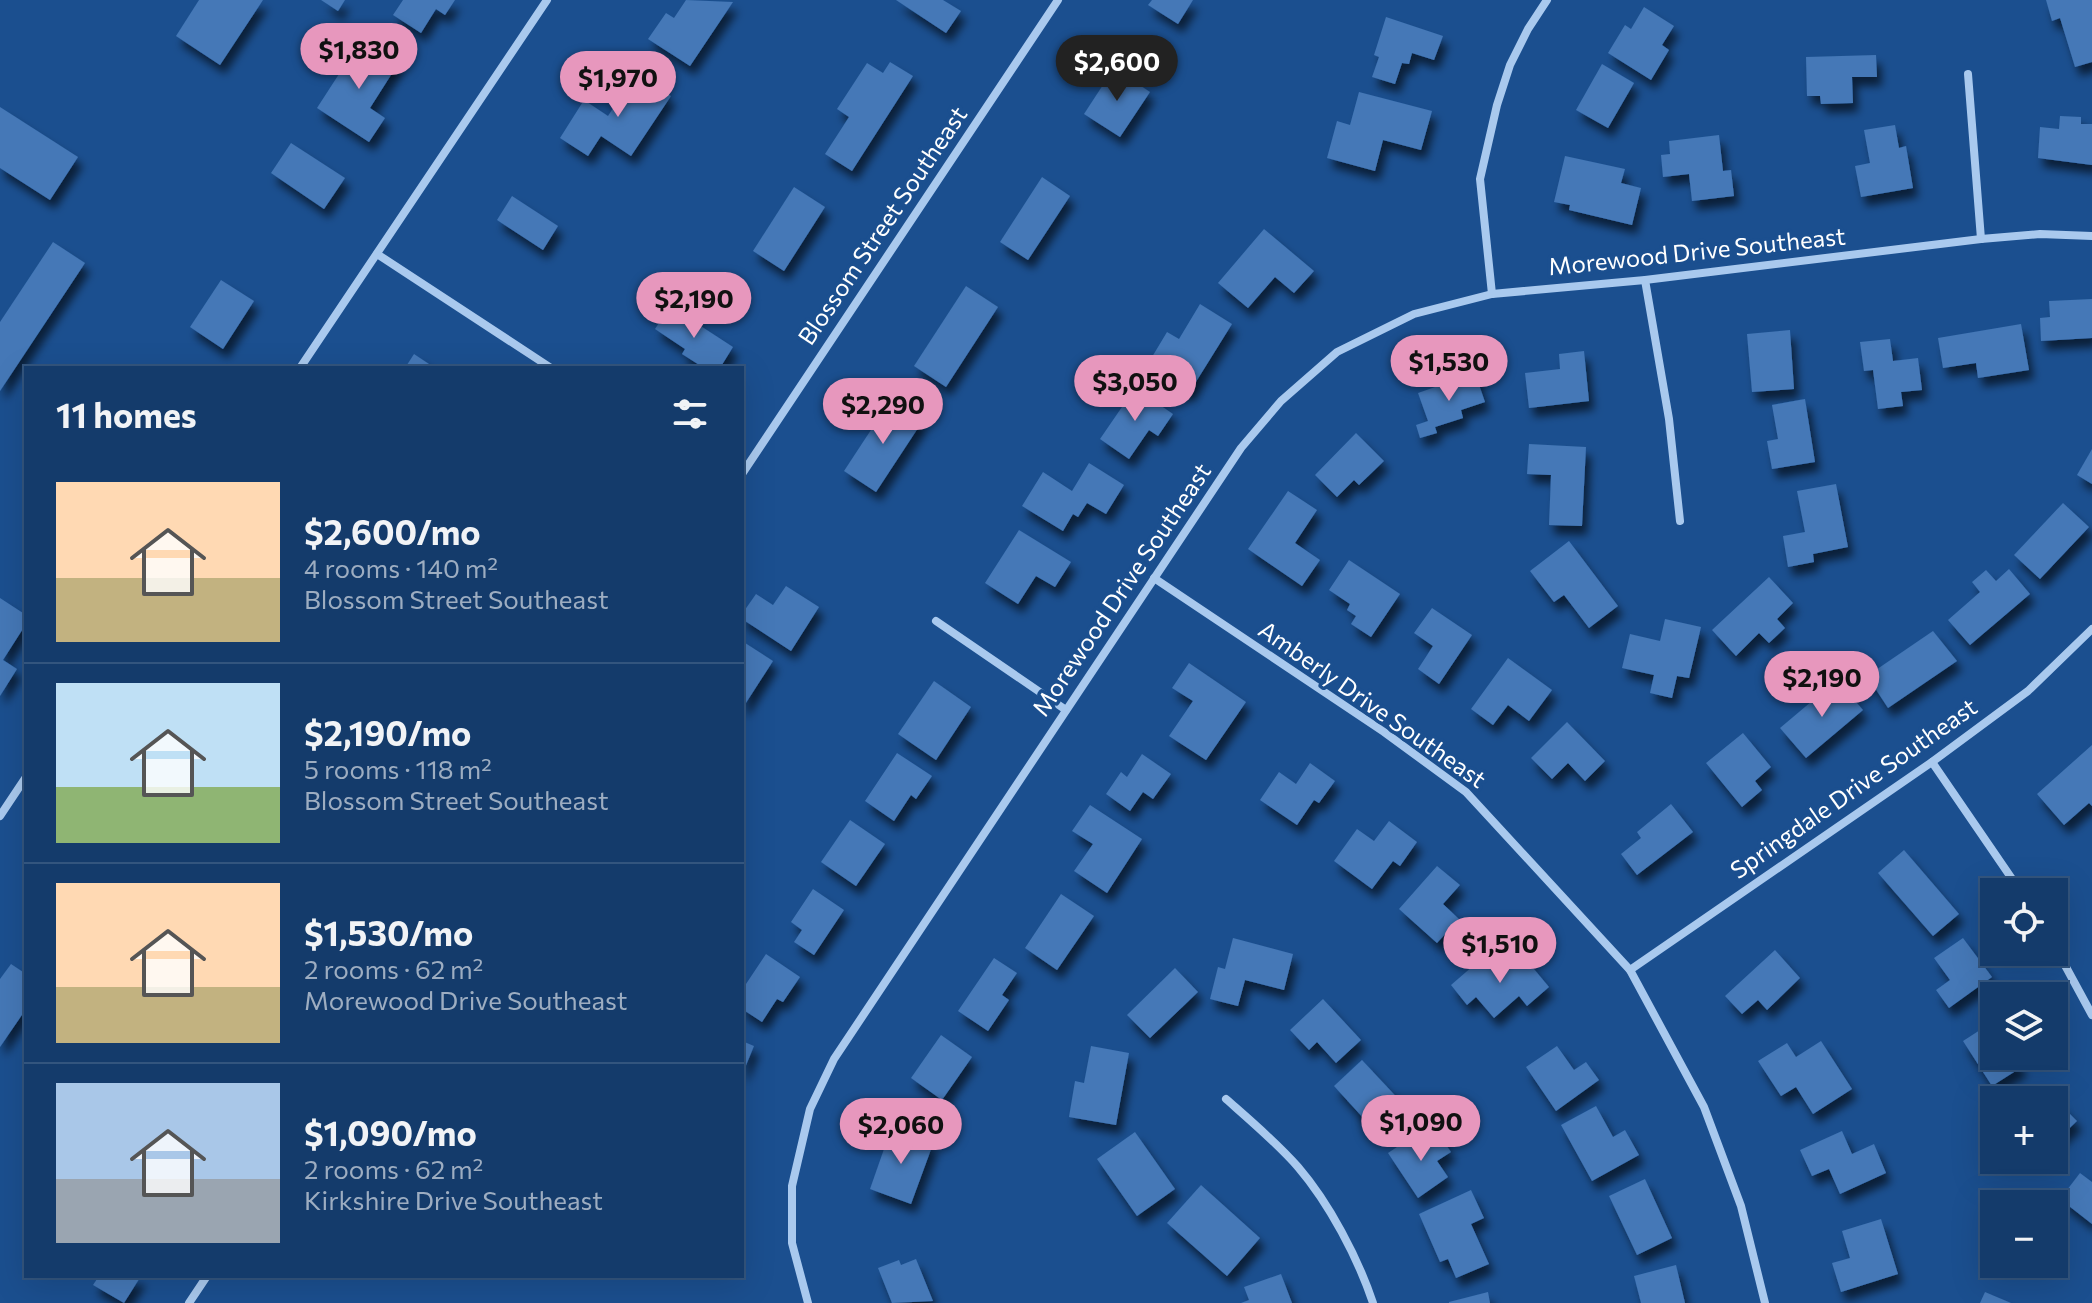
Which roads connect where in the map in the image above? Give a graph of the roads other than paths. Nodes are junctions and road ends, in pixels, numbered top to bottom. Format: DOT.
graph roads {
  1 [pos="547,0"];
  2 [pos="1058,0"];
  3 [pos="1547,0"];
  4 [pos="1968,74"];
  5 [pos="2092,236"];
  6 [pos="1981,239"];
  7 [pos="377,254"];
  8 [pos="1645,280"];
  9 [pos="1492,294"];
  10 [pos="301,366"];
  11 [pos="548,366"];
  12 [pos="744,471"];
  13 [pos="1680,521"];
  14 [pos="1154,578"];
  15 [pos="936,621"];
  16 [pos="2092,629"];
  17 [pos="1066,710"];
  18 [pos="1932,762"];
  19 [pos="24,780"];
  20 [pos="0,816"];
  21 [pos="2011,878"];
  22 [pos="2065,966"];
  23 [pos="1630,970"];
  24 [pos="2092,1015"];
  25 [pos="1226,1099"];
  26 [pos="206,1278"];
  27 [pos="189,1303"];
  28 [pos="808,1303"];
  29 [pos="1373,1303"];
  30 [pos="1765,1303"];
  1 -- 7 [label="street"];
  2 -- 12 [label="street, Blossom Street Southeast"];
  3 -- 9 [label="street"];
  4 -- 6 [label="street"];
  5 -- 6 [label="street, Morewood Drive Southeast"];
  6 -- 8 [label="street, Morewood Drive Southeast"];
  7 -- 10 [label="street"];
  7 -- 11 [label="street"];
  8 -- 9 [label="street, Morewood Drive Southeast"];
  8 -- 13 [label="street"];
  9 -- 14 [label="street, Morewood Drive Southeast"];
  14 -- 17 [label="street, Morewood Drive Southeast"];
  14 -- 23 [label="street, Amberly Drive Southeast"];
  15 -- 17 [label="street"];
  16 -- 18 [label="street, Springdale Drive Southeast"];
  17 -- 28 [label="street, Morewood Drive Southeast"];
  18 -- 21 [label="street"];
  18 -- 23 [label="street, Springdale Drive Southeast"];
  19 -- 20 [label="street"];
  22 -- 24 [label="street"];
  23 -- 30 [label="street, Amberly Drive Southeast"];
  25 -- 29 [label="street"];
  26 -- 27 [label="street"];
}
